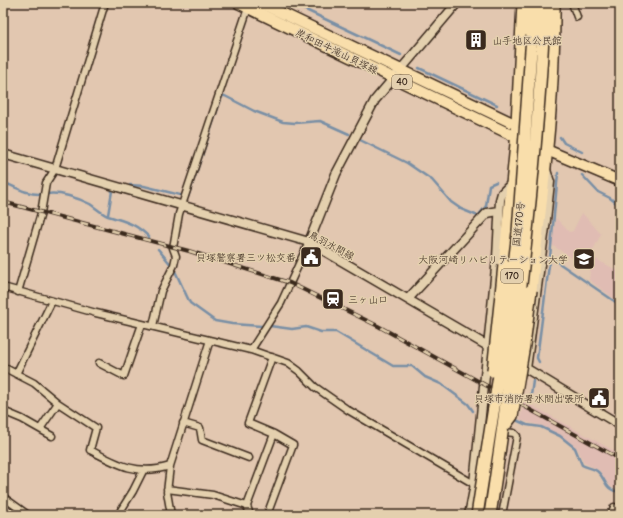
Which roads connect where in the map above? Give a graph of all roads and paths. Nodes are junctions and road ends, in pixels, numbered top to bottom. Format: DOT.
graph roads {
  1 [pos="105,3"];
  2 [pos="238,3"];
  3 [pos="261,3"];
  4 [pos="457,3"];
  5 [pos="523,3"];
  6 [pos="533,3"];
  7 [pos="544,3"];
  8 [pos="554,3"];
  9 [pos="572,3"];
  10 [pos="248,8"];
  11 [pos="577,17"];
  12 [pos="537,37"];
  13 [pos="400,69"];
  14 [pos="393,78"];
  15 [pos="516,124"];
  16 [pos="516,137"];
  17 [pos="547,147"];
  18 [pos="3,154"];
  19 [pos="545,165"];
  20 [pos="55,169"];
  21 [pos="620,181"];
  22 [pos="512,182"];
  23 [pos="182,205"];
  24 [pos="498,211"];
  25 [pos="308,242"];
  26 [pos="3,287"];
  27 [pos="18,292"];
  28 [pos="408,299"];
  29 [pos="52,301"];
  30 [pos="142,324"];
  31 [pos="153,326"];
  32 [pos="210,340"];
  33 [pos="489,346"];
  34 [pos="251,350"];
  35 [pos="272,357"];
  36 [pos="98,363"];
  37 [pos="3,367"];
  38 [pos="526,369"];
  39 [pos="16,374"];
  40 [pos="58,403"];
  41 [pos="3,411"];
  42 [pos="183,423"];
  43 [pos="620,425"];
  44 [pos="503,428"];
  45 [pos="40,429"];
  46 [pos="480,429"];
  47 [pos="274,434"];
  48 [pos="52,436"];
  49 [pos="249,458"];
  50 [pos="170,466"];
  51 [pos="143,471"];
  52 [pos="474,484"];
  53 [pos="168,489"];
  54 [pos="3,497"];
  55 [pos="247,506"];
  56 [pos="620,510"];
  57 [pos="28,515"];
  58 [pos="118,515"];
  59 [pos="171,515"];
  60 [pos="250,515"];
  61 [pos="267,515"];
  62 [pos="468,515"];
  63 [pos="477,515"];
  64 [pos="490,515"];
  65 [pos="502,515"];
  66 [pos="611,515"];
  1 -- 20 [label="street"];
  2 -- 10 [label="main road, 岸和田牛滝山貝塚線 / 40"];
  3 -- 13 [label="main road, 岸和田牛滝山貝塚線 / 40"];
  4 -- 13 [label="street"];
  5 -- 15 [label="highway"];
  6 -- 12 [label="highway, 国道170号 / 170"];
  7 -- 12 [label="highway, 国道170号 / 170"];
  8 -- 17 [label="highway"];
  9 -- 11 [label="street"];
  10 -- 14 [label="main road, 岸和田牛滝山貝塚線 / 40"];
  10 -- 23 [label="street"];
  12 -- 44 [label="highway, 国道170号 / 170, bridge"];
  12 -- 63 [label="highway, 国道170号 / 170, bridge"];
  13 -- 14 [label="street"];
  13 -- 15 [label="main road, 岸和田牛滝山貝塚線 / 40"];
  14 -- 16 [label="main road, 岸和田牛滝山貝塚線 / 40"];
  14 -- 25 [label="street"];
  15 -- 16 [label="highway"];
  15 -- 17 [label="main road, 岸和田牛滝山貝塚線 / 40"];
  16 -- 17 [label="main road, 岸和田牛滝山貝塚線 / 40"];
  16 -- 22 [label="highway"];
  17 -- 19 [label="highway"];
  17 -- 21 [label="main road, 岸和田牛滝山貝塚線 / 40"];
  18 -- 20 [label="street, 鳥羽水間線"];
  19 -- 38 [label="street"];
  19 -- 44 [label="highway, bridge"];
  20 -- 23 [label="street, 鳥羽水間線"];
  20 -- 27 [label="street"];
  22 -- 24 [label="street"];
  22 -- 63 [label="highway, bridge"];
  23 -- 25 [label="street, 鳥羽水間線"];
  23 -- 31 [label="street"];
  24 -- 28 [label="street"];
  24 -- 33 [label="street"];
  25 -- 28 [label="street, 鳥羽水間線"];
  25 -- 34 [label="street"];
  26 -- 27 [label="street"];
  27 -- 29 [label="street"];
  28 -- 33 [label="street, 鳥羽水間線"];
  29 -- 30 [label="street"];
  29 -- 39 [label="street"];
  30 -- 31 [label="street"];
  30 -- 36 [label="street"];
  31 -- 32 [label="street"];
  32 -- 34 [label="street"];
  32 -- 42 [label="street"];
  33 -- 38 [label="street, 鳥羽水間線"];
  33 -- 46 [label="street"];
  34 -- 35 [label="street"];
  35 -- 47 [label="street"];
  35 -- 52 [label="street"];
  37 -- 39 [label="street"];
  38 -- 43 [label="street, 鳥羽水間線"];
  39 -- 40 [label="street"];
  40 -- 45 [label="street"];
  40 -- 51 [label="street"];
  41 -- 45 [label="street"];
  42 -- 49 [label="street"];
  42 -- 50 [label="street"];
  44 -- 64 [label="highway, 国道170号 / 170, bridge"];
  45 -- 48 [label="street"];
  46 -- 52 [label="street"];
  46 -- 65 [label="street"];
  47 -- 55 [label="street"];
  47 -- 61 [label="street"];
  50 -- 51 [label="street"];
  50 -- 53 [label="street"];
  51 -- 58 [label="street"];
  52 -- 62 [label="street"];
  53 -- 55 [label="street"];
  53 -- 59 [label="street"];
  54 -- 57 [label="street"];
  55 -- 60 [label="street"];
  56 -- 66 [label="street"];
}
